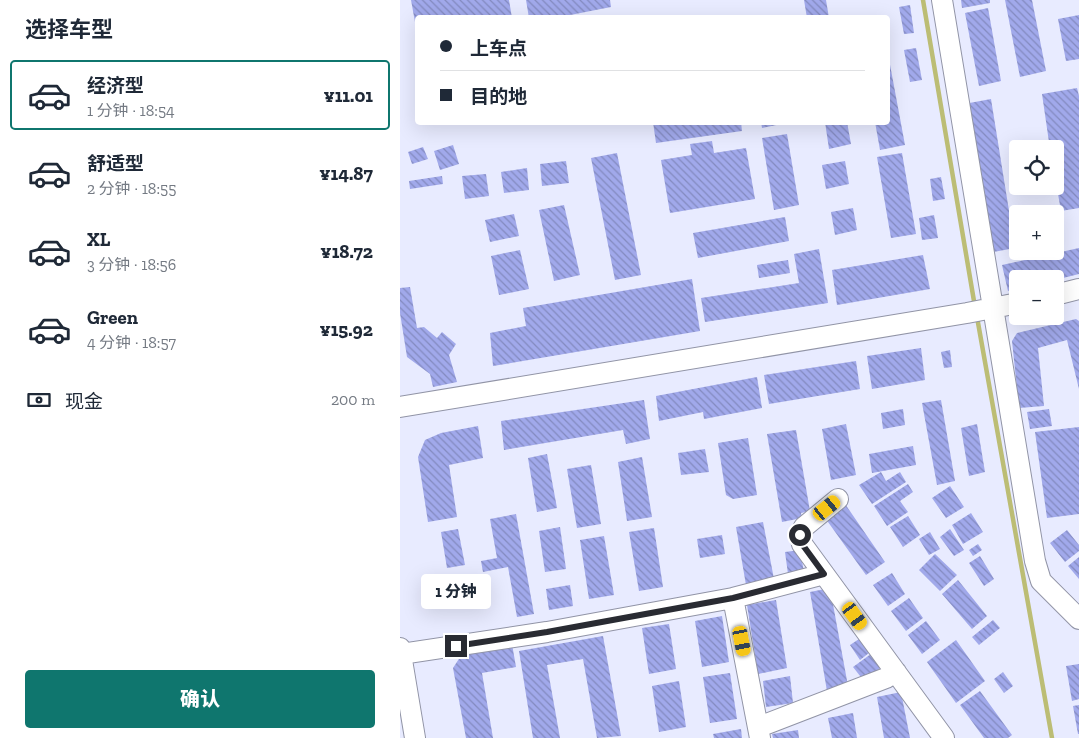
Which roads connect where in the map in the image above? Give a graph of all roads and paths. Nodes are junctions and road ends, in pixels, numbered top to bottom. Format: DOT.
graph roads {
  1 [pos="942,0"];
  2 [pos="1079,289"];
  3 [pos="1064,293"];
  4 [pos="1009,305"];
  5 [pos="982,310"];
  6 [pos="400,408"];
  7 [pos="838,499"];
  8 [pos="824,574"];
  9 [pos="733,598"];
  10 [pos="1079,619"];
  11 [pos="400,651"];
  12 [pos="896,672"];
  13 [pos="760,733"];
  14 [pos="415,738"];
  15 [pos="944,738"];
  1 -- 5 [label="street"];
  2 -- 3 [label="street"];
  4 -- 5 [label="street"];
  5 -- 6 [label="street"];
  5 -- 10 [label="street"];
  7 -- 8 [label="street"];
  8 -- 9 [label="street"];
  8 -- 12 [label="street"];
  9 -- 11 [label="street"];
  9 -- 13 [label="street"];
  11 -- 14 [label="street"];
  12 -- 13 [label="street"];
  12 -- 15 [label="street"];
}
